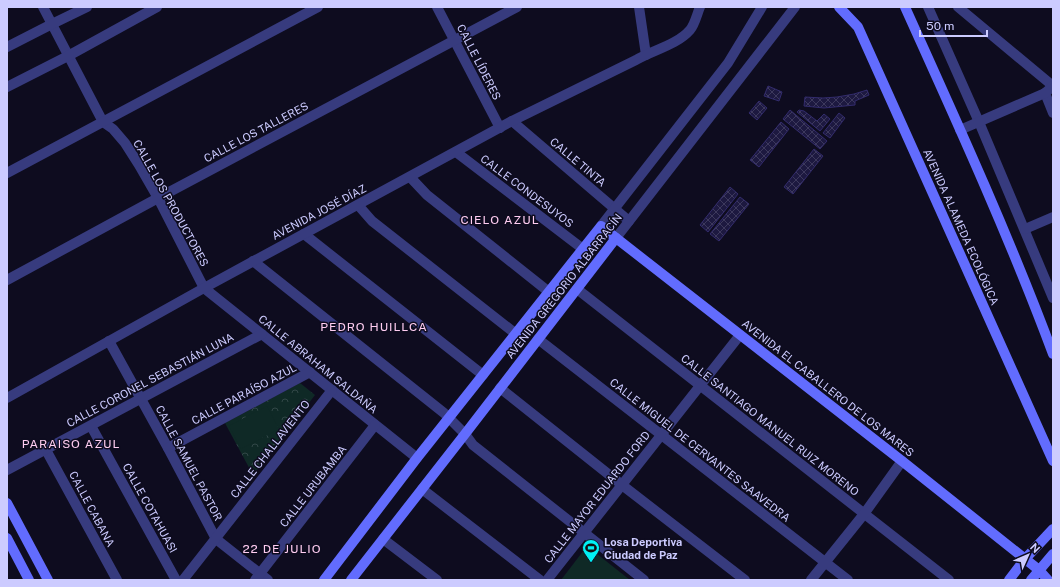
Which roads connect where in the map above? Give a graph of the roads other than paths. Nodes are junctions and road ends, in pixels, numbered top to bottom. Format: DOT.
graph roads {
  1 [pos="43,7"];
  2 [pos="87,7"];
  3 [pos="157,7"];
  4 [pos="318,7"];
  5 [pos="437,7"];
  6 [pos="517,7"];
  7 [pos="640,7"];
  8 [pos="700,7"];
  9 [pos="762,7"];
  10 [pos="794,7"];
  11 [pos="839,7"];
  12 [pos="905,7"];
  13 [pos="928,7"];
  14 [pos="958,7"];
  15 [pos="52,24"];
  16 [pos="454,41"];
  17 [pos="7,47"];
  18 [pos="646,55"];
  19 [pos="68,56"];
  20 [pos="728,63"];
  21 [pos="743,73"];
  22 [pos="1053,86"];
  23 [pos="7,87"];
  24 [pos="1045,93"];
  25 [pos="1053,112"];
  26 [pos="512,121"];
  27 [pos="103,122"];
  28 [pos="979,122"];
  29 [pos="500,128"];
  30 [pos="960,130"];
  31 [pos="456,152"];
  32 [pos="7,173"];
  33 [pos="410,177"];
  34 [pos="158,198"];
  35 [pos="358,205"];
  36 [pos="615,208"];
  37 [pos="1053,217"];
  38 [pos="629,221"];
  39 [pos="601,226"];
  40 [pos="1025,230"];
  41 [pos="304,234"];
  42 [pos="616,238"];
  43 [pos="583,248"];
  44 [pos="253,261"];
  45 [pos="7,280"];
  46 [pos="204,288"];
  47 [pos="577,289"];
  48 [pos="549,292"];
  49 [pos="1053,298"];
  50 [pos="262,334"];
  51 [pos="516,334"];
  52 [pos="740,335"];
  53 [pos="538,339"];
  54 [pos="109,341"];
  55 [pos="1053,354"];
  56 [pos="310,372"];
  57 [pos="483,375"];
  58 [pos="700,385"];
  59 [pos="500,388"];
  60 [pos="332,390"];
  61 [pos="7,398"];
  62 [pos="141,399"];
  63 [pos="449,419"];
  64 [pos="375,425"];
  65 [pos="91,426"];
  66 [pos="465,434"];
  67 [pos="661,435"];
  68 [pos="168,448"];
  69 [pos="46,450"];
  70 [pos="417,458"];
  71 [pos="902,461"];
  72 [pos="1053,461"];
  73 [pos="7,470"];
  74 [pos="622,485"];
  75 [pos="422,489"];
  76 [pos="7,503"];
  77 [pos="864,514"];
  78 [pos="1053,529"];
  79 [pos="584,533"];
  80 [pos="7,538"];
  81 [pos="216,539"];
  82 [pos="383,539"];
  83 [pos="1053,554"];
  84 [pos="1025,559"];
  85 [pos="825,562"];
  86 [pos="1039,570"];
  87 [pos="261,578"];
  88 [pos="29,580"];
  89 [pos="48,580"];
  90 [pos="117,580"];
  91 [pos="176,580"];
  92 [pos="183,580"];
  93 [pos="324,580"];
  94 [pos="351,580"];
  95 [pos="437,580"];
  96 [pos="540,580"];
  97 [pos="547,580"];
  98 [pos="644,580"];
  99 [pos="745,580"];
  100 [pos="811,580"];
  101 [pos="848,580"];
  102 [pos="949,580"];
  103 [pos="1009,580"];
  104 [pos="1031,580"];
  105 [pos="1048,580"];
  1 -- 15 [label="street, CALLE LOS PRODUCTORES"];
  2 -- 15 [label="street"];
  3 -- 19 [label="street"];
  4 -- 27 [label="street"];
  5 -- 16 [label="street, CALLE LÍDERES"];
  6 -- 16 [label="street, CALLE LOS TALLERES"];
  7 -- 18 [label="street"];
  8 -- 18 [label="street, AVENIDA JOSÉ DÍAZ"];
  9 -- 20 [label="street, AVENIDA GREGORIO ALBARRACÍN"];
  10 -- 21 [label="street, AVENIDA GREGORIO ALBARRACÍN"];
  11 -- 72 [label="street, AVENIDA ALAMEDA ECOLÓGICA"];
  12 -- 30 [label="street"];
  13 -- 28 [label="street"];
  14 -- 22 [label="street"];
  15 -- 17 [label="street"];
  15 -- 19 [label="street, CALLE LOS PRODUCTORES"];
  16 -- 29 [label="street, CALLE LÍDERES"];
  16 -- 34 [label="street, CALLE LOS TALLERES"];
  18 -- 26 [label="street, AVENIDA JOSÉ DÍAZ"];
  19 -- 23 [label="street"];
  19 -- 27 [label="street, CALLE LOS PRODUCTORES"];
  20 -- 21 [label="street"];
  20 -- 36 [label="street, AVENIDA GREGORIO ALBARRACÍN"];
  21 -- 38 [label="street, AVENIDA GREGORIO ALBARRACÍN"];
  22 -- 24 [label="street"];
  24 -- 25 [label="street"];
  24 -- 28 [label="street"];
  26 -- 29 [label="street, AVENIDA JOSÉ DÍAZ"];
  26 -- 36 [label="street, CALLE TINTA"];
  27 -- 32 [label="street"];
  27 -- 34 [label="street, CALLE LOS PRODUCTORES"];
  28 -- 30 [label="street"];
  28 -- 40 [label="street"];
  29 -- 31 [label="street, AVENIDA JOSÉ DÍAZ"];
  30 -- 55 [label="street"];
  31 -- 33 [label="street, AVENIDA JOSÉ DÍAZ"];
  31 -- 43 [label="street, CALLE CONDESUYOS"];
  33 -- 35 [label="street, AVENIDA JOSÉ DÍAZ"];
  33 -- 48 [label="street"];
  34 -- 45 [label="street, CALLE LOS TALLERES"];
  34 -- 46 [label="street, CALLE LOS PRODUCTORES"];
  35 -- 41 [label="street, AVENIDA JOSÉ DÍAZ"];
  35 -- 51 [label="street"];
  36 -- 38 [label="street, CALLE TINTA"];
  36 -- 39 [label="street, AVENIDA GREGORIO ALBARRACÍN"];
  37 -- 40 [label="street"];
  38 -- 42 [label="street, AVENIDA GREGORIO ALBARRACÍN"];
  39 -- 42 [label="street, AVENIDA EL CABALLERO DE LOS MARES"];
  39 -- 43 [label="street, AVENIDA GREGORIO ALBARRACÍN"];
  40 -- 49 [label="street"];
  41 -- 44 [label="street, AVENIDA JOSÉ DÍAZ"];
  41 -- 57 [label="street"];
  42 -- 47 [label="street, AVENIDA GREGORIO ALBARRACÍN"];
  42 -- 52 [label="street, AVENIDA EL CABALLERO DE LOS MARES"];
  43 -- 48 [label="street, AVENIDA GREGORIO ALBARRACÍN"];
  44 -- 46 [label="street, AVENIDA JOSÉ DÍAZ"];
  44 -- 63 [label="street"];
  46 -- 50 [label="street, CALLE ABRAHAM SALDAÑA"];
  46 -- 54 [label="street, AVENIDA JOSÉ DÍAZ"];
  47 -- 53 [label="street, AVENIDA GREGORIO ALBARRACÍN"];
  47 -- 58 [label="street, CALLE SANTIAGO MANUEL RUIZ MORENO"];
  48 -- 51 [label="street, AVENIDA GREGORIO ALBARRACÍN"];
  50 -- 56 [label="street, CALLE ABRAHAM SALDAÑA"];
  50 -- 62 [label="street, CALLE CORONEL SEBASTIÁN LUNA"];
  51 -- 57 [label="street, AVENIDA GREGORIO ALBARRACÍN"];
  52 -- 58 [label="street, CALLE MAYOR EDUARDO FORD"];
  52 -- 71 [label="street, AVENIDA EL CABALLERO DE LOS MARES"];
  53 -- 59 [label="street, AVENIDA GREGORIO ALBARRACÍN"];
  53 -- 67 [label="street, CALLE MIGUEL DE CERVANTES SAAVEDRA"];
  54 -- 61 [label="street, AVENIDA JOSÉ DÍAZ"];
  54 -- 62 [label="street, CALLE SAMUEL PASTOR"];
  56 -- 60 [label="street, CALLE ABRAHAM SALDAÑA"];
  56 -- 68 [label="street, CALLE PARAÍSO AZUL"];
  57 -- 63 [label="street, AVENIDA GREGORIO ALBARRACÍN"];
  58 -- 67 [label="street, CALLE MAYOR EDUARDO FORD"];
  58 -- 77 [label="street, CALLE SANTIAGO MANUEL RUIZ MORENO"];
  59 -- 66 [label="street, AVENIDA GREGORIO ALBARRACÍN"];
  59 -- 74 [label="street"];
  60 -- 64 [label="street, CALLE ABRAHAM SALDAÑA"];
  60 -- 81 [label="street, CALLE CHALLAVIENTO"];
  62 -- 65 [label="street, CALLE CORONEL SEBASTIÁN LUNA"];
  62 -- 68 [label="street, CALLE SAMUEL PASTOR"];
  63 -- 66 [label="street"];
  63 -- 70 [label="street, AVENIDA GREGORIO ALBARRACÍN"];
  64 -- 70 [label="street, CALLE ABRAHAM SALDAÑA"];
  64 -- 87 [label="street, CALLE URUBAMBA"];
  65 -- 69 [label="street, CALLE CORONEL SEBASTIÁN LUNA"];
  65 -- 91 [label="street, CALLE COTAHUASI"];
  66 -- 75 [label="street, AVENIDA GREGORIO ALBARRACÍN"];
  66 -- 79 [label="street"];
  67 -- 74 [label="street, CALLE MAYOR EDUARDO FORD"];
  67 -- 85 [label="street, CALLE MIGUEL DE CERVANTES SAAVEDRA"];
  68 -- 81 [label="street, CALLE SAMUEL PASTOR"];
  69 -- 73 [label="street, CALLE CORONEL SEBASTIÁN LUNA"];
  69 -- 90 [label="street, CALLE CABANA"];
  70 -- 93 [label="street, AVENIDA GREGORIO ALBARRACÍN"];
  71 -- 77 [label="street"];
  71 -- 84 [label="street, AVENIDA EL CABALLERO DE LOS MARES"];
  74 -- 79 [label="street, CALLE MAYOR EDUARDO FORD"];
  74 -- 99 [label="street"];
  75 -- 82 [label="street, AVENIDA GREGORIO ALBARRACÍN"];
  75 -- 96 [label="street"];
  76 -- 89 [label="street"];
  77 -- 85 [label="street"];
  77 -- 102 [label="street, CALLE SANTIAGO MANUEL RUIZ MORENO"];
  78 -- 84 [label="street"];
  79 -- 97 [label="street, CALLE MAYOR EDUARDO FORD"];
  79 -- 98 [label="street"];
  80 -- 88 [label="street"];
  81 -- 87 [label="street, CALLE SAMUEL PASTOR"];
  81 -- 92 [label="street, CALLE CHALLAVIENTO"];
  82 -- 94 [label="street, AVENIDA GREGORIO ALBARRACÍN"];
  82 -- 95 [label="street"];
  83 -- 86 [label="street"];
  84 -- 86 [label="street, AVENIDA EL CABALLERO DE LOS MARES"];
  84 -- 103 [label="street"];
  85 -- 100 [label="street"];
  85 -- 101 [label="street, CALLE MIGUEL DE CERVANTES SAAVEDRA"];
  86 -- 104 [label="street"];
  86 -- 105 [label="street"];
}
